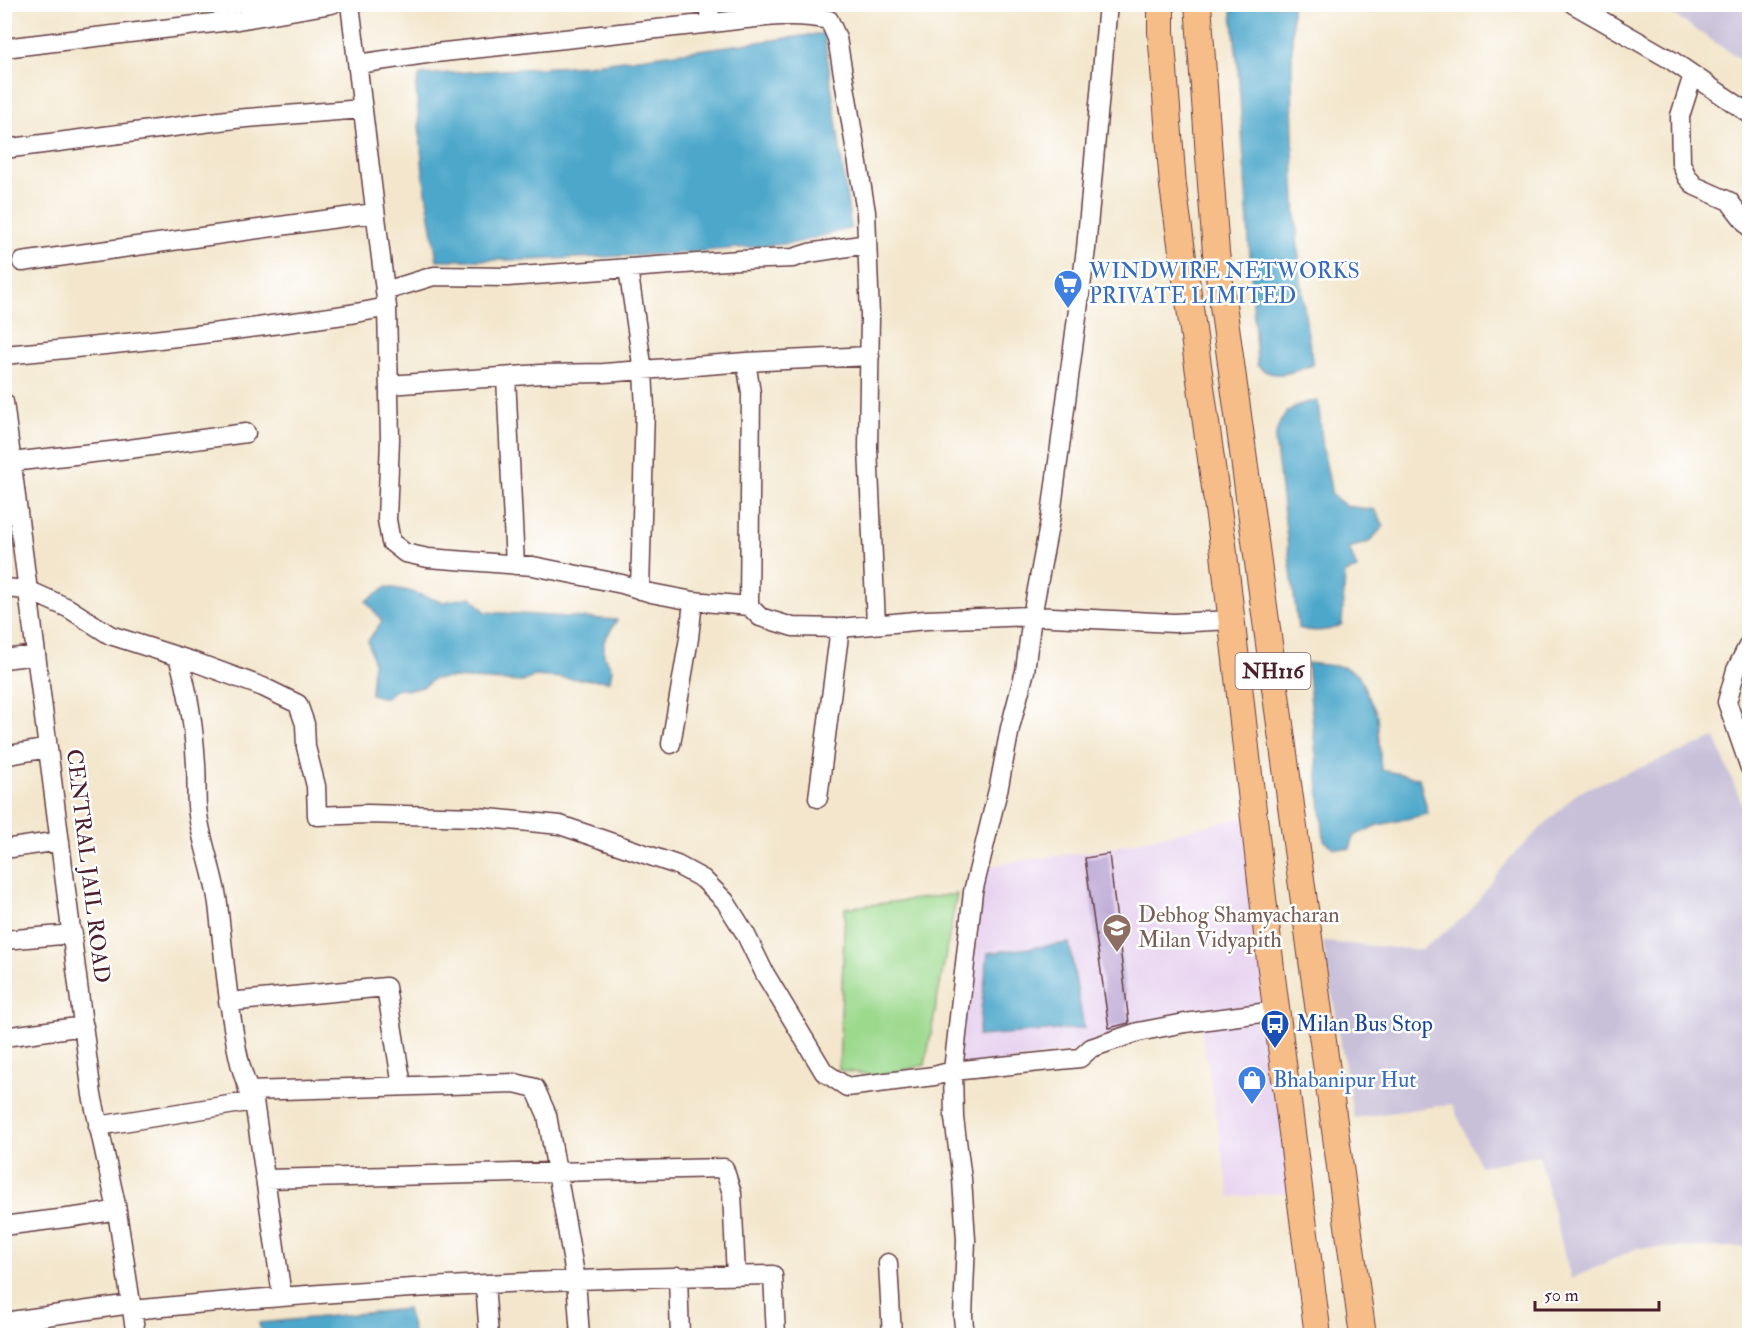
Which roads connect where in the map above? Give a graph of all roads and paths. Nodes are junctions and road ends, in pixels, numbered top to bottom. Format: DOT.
graph roads {
  1 [pos="332,4"];
  2 [pos="350,4"];
  3 [pos="707,4"];
  4 [pos="1108,4"];
  5 [pos="1161,4"];
  6 [pos="1198,4"];
  7 [pos="1573,4"];
  8 [pos="712,24"];
  9 [pos="4,48"];
  10 [pos="358,64"];
  11 [pos="1693,75"];
  12 [pos="363,109"];
  13 [pos="1749,114"];
  14 [pos="4,149"];
  15 [pos="374,213"];
  16 [pos="1749,228"];
  17 [pos="867,244"];
  18 [pos="22,262"];
  19 [pos="627,268"];
  20 [pos="386,299"];
  21 [pos="4,355"];
  22 [pos="870,356"];
  23 [pos="746,362"];
  24 [pos="643,371"];
  25 [pos="506,377"];
  26 [pos="389,385"];
  27 [pos="4,402"];
  28 [pos="246,433"];
  29 [pos="11,462"];
  30 [pos="515,565"];
  31 [pos="4,588"];
  32 [pos="28,590"];
  33 [pos="640,590"];
  34 [pos="693,601"];
  35 [pos="749,606"];
  36 [pos="1032,616"];
  37 [pos="1231,620"];
  38 [pos="876,624"];
  39 [pos="840,628"];
  40 [pos="1749,642"];
  41 [pos="36,655"];
  42 [pos="178,657"];
  43 [pos="4,659"];
  44 [pos="671,744"];
  45 [pos="48,748"];
  46 [pos="4,756"];
  47 [pos="1749,768"];
  48 [pos="818,798"];
  49 [pos="60,841"];
  50 [pos="4,849"];
  51 [pos="73,934"];
  52 [pos="4,940"];
  53 [pos="228,1002"];
  54 [pos="1276,1011"];
  55 [pos="84,1026"];
  56 [pos="4,1037"];
  57 [pos="954,1071"];
  58 [pos="402,1086"];
  59 [pos="251,1096"];
  60 [pos="98,1126"];
  61 [pos="557,1173"];
  62 [pos="265,1179"];
  63 [pos="117,1210"];
  64 [pos="4,1226"];
  65 [pos="888,1263"];
  66 [pos="678,1276"];
  67 [pos="736,1276"];
  68 [pos="576,1280"];
  69 [pos="485,1284"];
  70 [pos="282,1296"];
  71 [pos="132,1307"];
  72 [pos="4,1322"];
  73 [pos="136,1335"];
  74 [pos="489,1335"];
  75 [pos="580,1335"];
  76 [pos="680,1335"];
  77 [pos="776,1335"];
  78 [pos="892,1335"];
  79 [pos="965,1335"];
  80 [pos="1318,1335"];
  81 [pos="1363,1335"];
  1 -- 9 [label="street"];
  2 -- 10 [label="street"];
  3 -- 8 [label="street"];
  4 -- 36 [label="street"];
  5 -- 37 [label="highway, NH116"];
  6 -- 81 [label="highway, NH116"];
  7 -- 11 [label="street"];
  8 -- 10 [label="street"];
  8 -- 17 [label="street"];
  10 -- 12 [label="street"];
  11 -- 13 [label="street"];
  11 -- 16 [label="street"];
  12 -- 14 [label="street"];
  12 -- 15 [label="street"];
  15 -- 18 [label="street"];
  15 -- 20 [label="street"];
  17 -- 19 [label="street"];
  17 -- 22 [label="street"];
  19 -- 20 [label="street"];
  19 -- 24 [label="street"];
  20 -- 21 [label="street"];
  20 -- 26 [label="street"];
  22 -- 23 [label="street"];
  22 -- 38 [label="street"];
  23 -- 24 [label="street"];
  23 -- 35 [label="street"];
  24 -- 25 [label="street"];
  24 -- 33 [label="street"];
  25 -- 26 [label="street"];
  25 -- 30 [label="street"];
  26 -- 30 [label="street"];
  27 -- 29 [label="street, CENTRAL JAIL ROAD"];
  28 -- 29 [label="street"];
  29 -- 32 [label="street, CENTRAL JAIL ROAD"];
  30 -- 33 [label="street"];
  31 -- 32 [label="street"];
  32 -- 41 [label="street, CENTRAL JAIL ROAD"];
  32 -- 42 [label="street"];
  33 -- 34 [label="street"];
  34 -- 35 [label="street"];
  34 -- 44 [label="street"];
  35 -- 39 [label="street"];
  36 -- 37 [label="street"];
  36 -- 38 [label="street"];
  36 -- 57 [label="street"];
  37 -- 54 [label="highway, NH116"];
  38 -- 39 [label="street"];
  39 -- 48 [label="street"];
  40 -- 47 [label="street"];
  41 -- 43 [label="street"];
  41 -- 45 [label="street, CENTRAL JAIL ROAD"];
  42 -- 53 [label="street"];
  42 -- 57 [label="street"];
  45 -- 46 [label="street"];
  45 -- 49 [label="street, CENTRAL JAIL ROAD"];
  49 -- 50 [label="street"];
  49 -- 51 [label="street, CENTRAL JAIL ROAD"];
  51 -- 52 [label="street"];
  51 -- 55 [label="street, CENTRAL JAIL ROAD"];
  53 -- 58 [label="street"];
  53 -- 59 [label="street"];
  54 -- 57 [label="street"];
  54 -- 80 [label="highway, NH116"];
  55 -- 56 [label="street"];
  55 -- 60 [label="street, CENTRAL JAIL ROAD"];
  57 -- 79 [label="street"];
  58 -- 59 [label="street"];
  58 -- 61 [label="street"];
  59 -- 60 [label="street"];
  59 -- 62 [label="street"];
  60 -- 63 [label="street, CENTRAL JAIL ROAD"];
  61 -- 62 [label="street"];
  61 -- 67 [label="street"];
  61 -- 68 [label="street"];
  62 -- 70 [label="street"];
  63 -- 64 [label="street"];
  63 -- 71 [label="street, CENTRAL JAIL ROAD"];
  65 -- 78 [label="street"];
  66 -- 67 [label="street"];
  66 -- 68 [label="street"];
  66 -- 76 [label="street"];
  67 -- 77 [label="street"];
  68 -- 69 [label="street"];
  68 -- 75 [label="street"];
  69 -- 70 [label="street"];
  69 -- 74 [label="street"];
  70 -- 71 [label="street"];
  71 -- 72 [label="street"];
  71 -- 73 [label="street, CENTRAL JAIL ROAD"];
}
